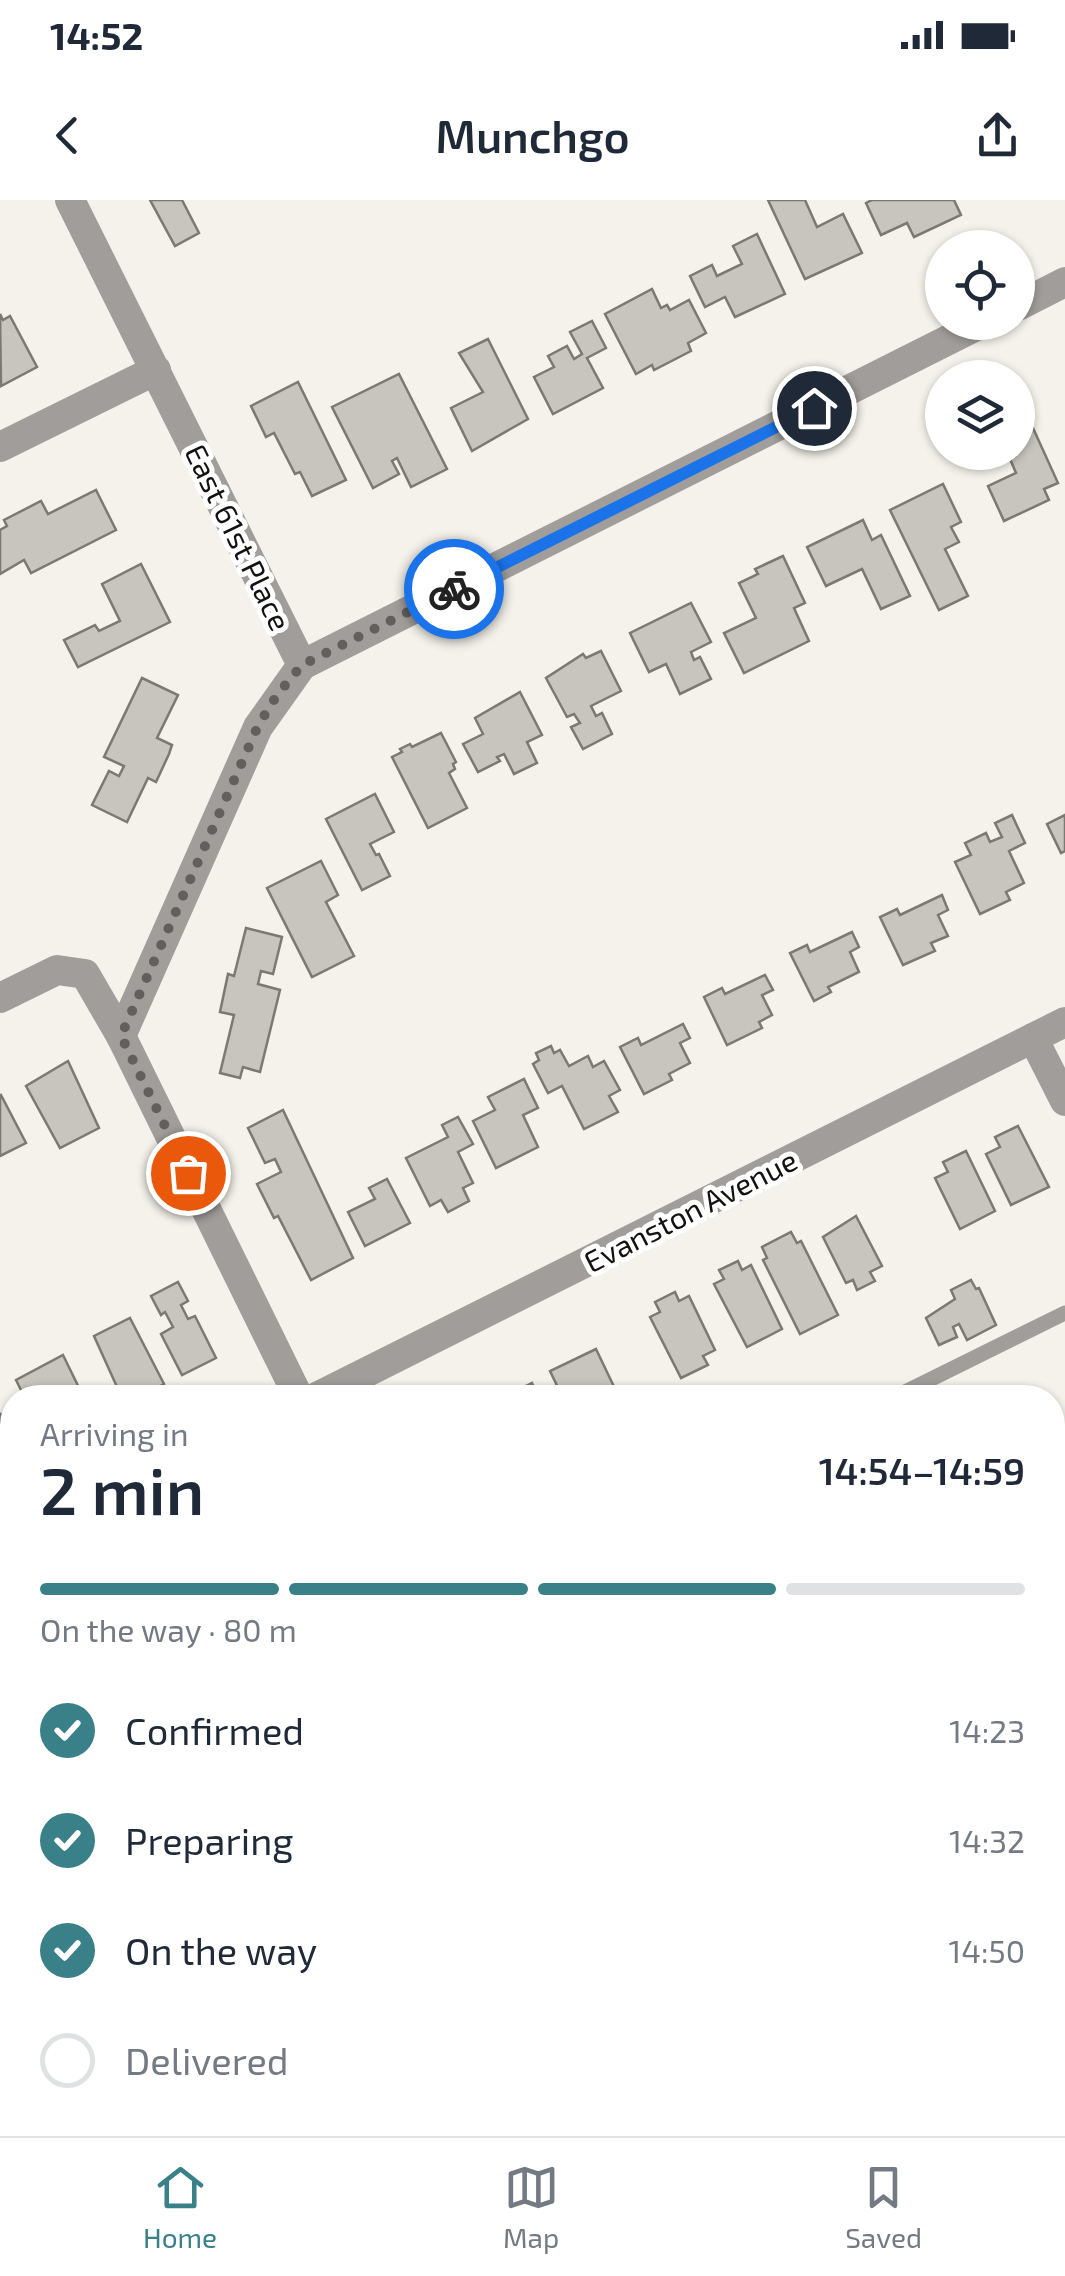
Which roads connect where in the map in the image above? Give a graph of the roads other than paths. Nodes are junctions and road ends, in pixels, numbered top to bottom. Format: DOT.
graph roads {
  1 [pos="70,200"];
  2 [pos="1065,282"];
  3 [pos="1035,297"];
  4 [pos="948,340"];
  5 [pos="156,370"];
  6 [pos="0,447"];
  7 [pos="302,665"];
  8 [pos="0,998"];
  9 [pos="1065,1022"];
  10 [pos="121,1036"];
  11 [pos="1033,1038"];
  12 [pos="1065,1101"];
  13 [pos="1065,1313"];
  14 [pos="293,1385"];
  15 [pos="341,1385"];
  16 [pos="919,1385"];
  1 -- 5 [label="street, East 61st Place"];
  2 -- 3 [label="street"];
  4 -- 7 [label="street"];
  5 -- 6 [label="street"];
  5 -- 7 [label="street, East 61st Place"];
  7 -- 10 [label="street, East 61st Place"];
  8 -- 10 [label="street"];
  9 -- 11 [label="street, Evanston Avenue"];
  10 -- 14 [label="street"];
  11 -- 12 [label="street"];
  11 -- 15 [label="street, Evanston Avenue"];
  13 -- 16 [label="lane"];
}
